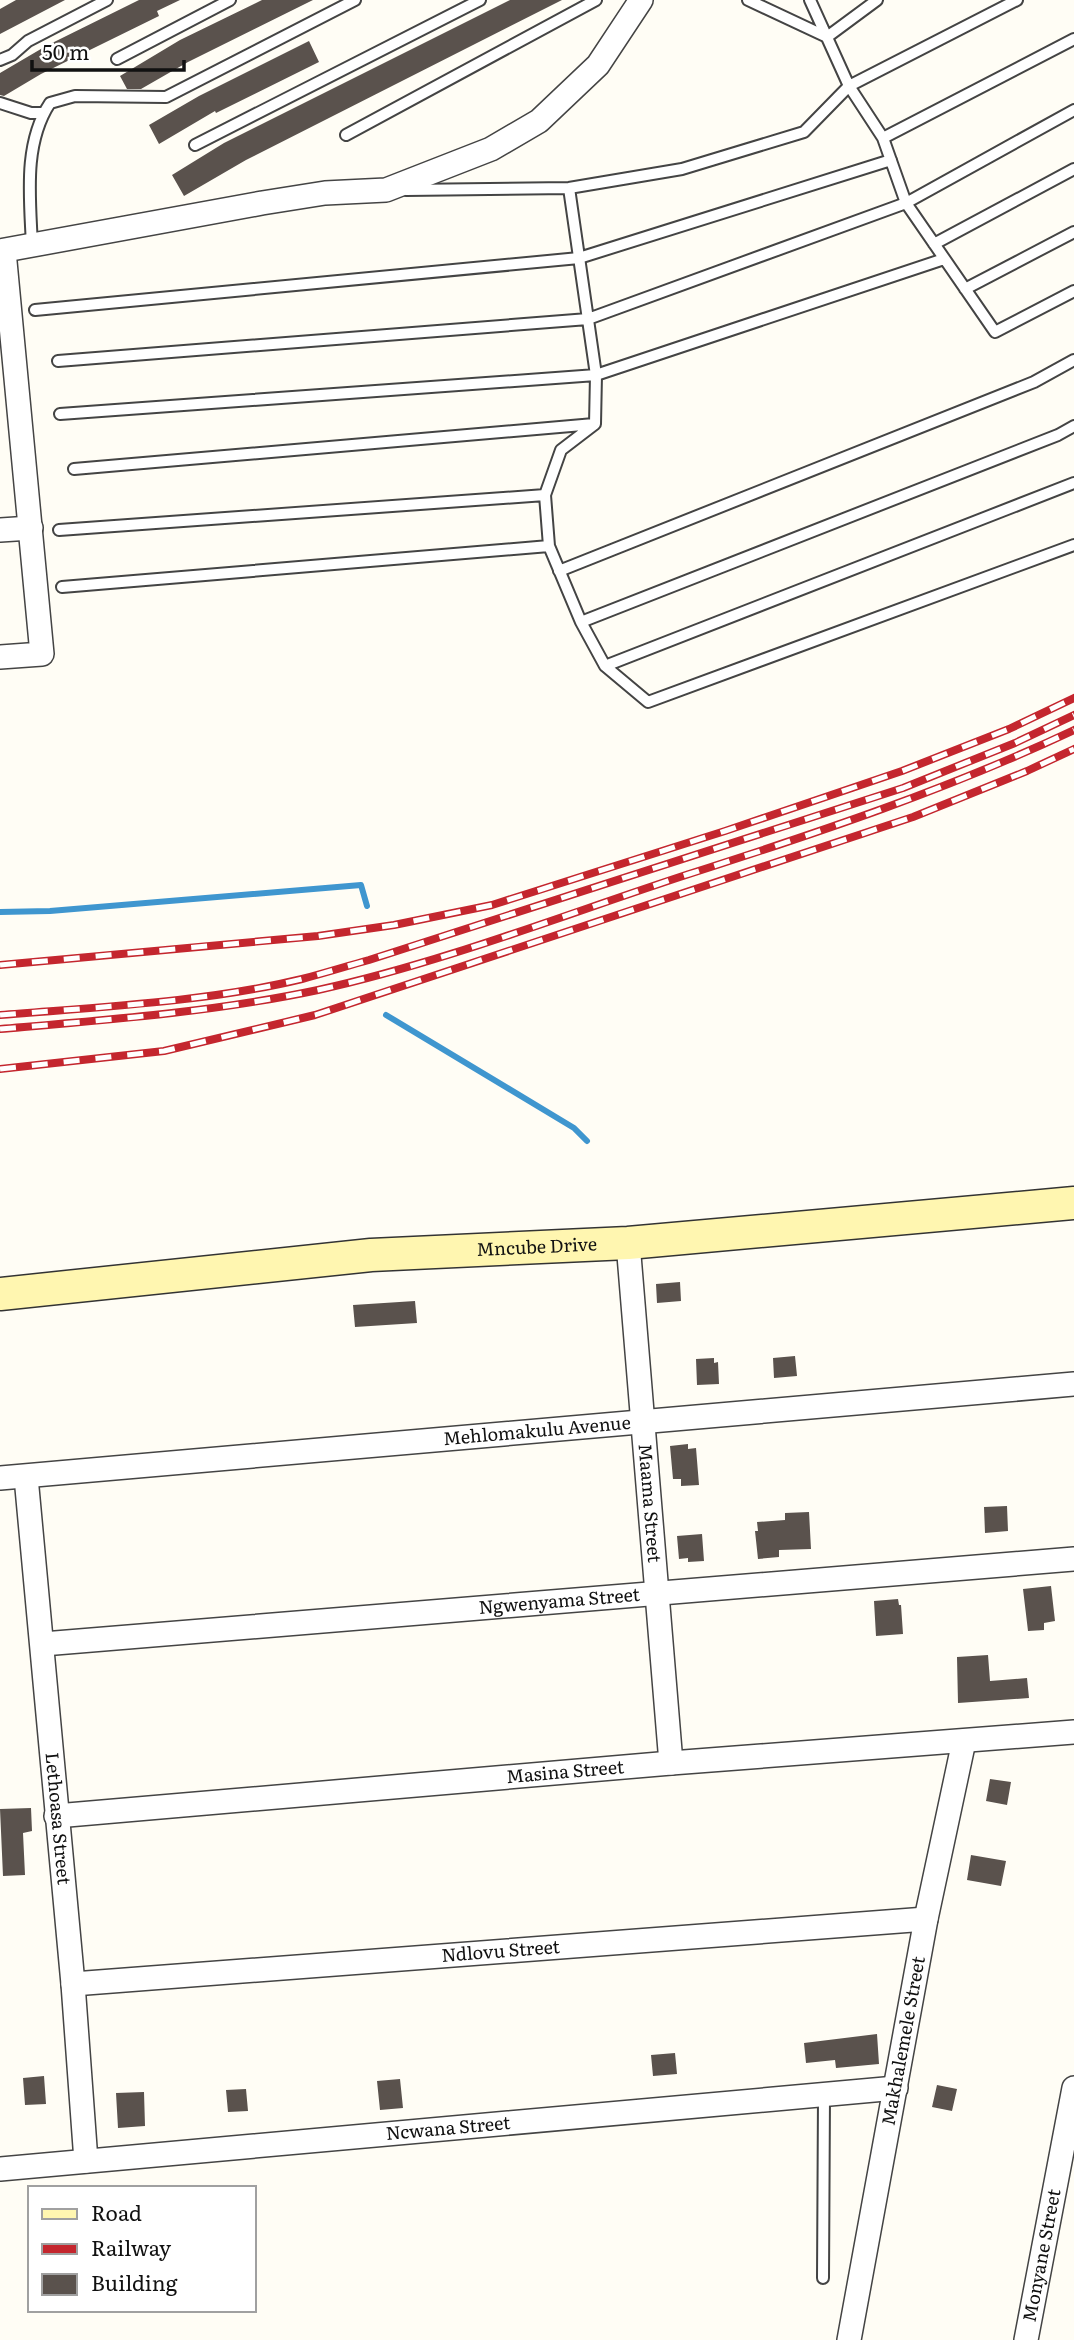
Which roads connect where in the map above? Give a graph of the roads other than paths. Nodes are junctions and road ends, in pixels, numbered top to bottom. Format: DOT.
graph roads {
  1 [pos="107,0"];
  2 [pos="230,0"];
  3 [pos="355,0"];
  4 [pos="480,0"];
  5 [pos="596,0"];
  6 [pos="641,0"];
  7 [pos="748,0"];
  8 [pos="810,0"];
  9 [pos="1017,0"];
  10 [pos="872,1"];
  11 [pos="827,37"];
  12 [pos="1074,39"];
  13 [pos="117,59"];
  14 [pos="0,60"];
  15 [pos="849,86"];
  16 [pos="0,103"];
  17 [pos="1074,110"];
  18 [pos="44,113"];
  19 [pos="346,135"];
  20 [pos="883,138"];
  21 [pos="194,145"];
  22 [pos="891,160"];
  23 [pos="1074,169"];
  24 [pos="569,188"];
  25 [pos="386,190"];
  26 [pos="906,203"];
  27 [pos="1074,232"];
  28 [pos="934,244"];
  29 [pos="33,246"];
  30 [pos="2,251"];
  31 [pos="579,258"];
  32 [pos="944,259"];
  33 [pos="965,289"];
  34 [pos="1074,291"];
  35 [pos="35,310"];
  36 [pos="588,319"];
  37 [pos="1074,360"];
  38 [pos="58,361"];
  39 [pos="596,375"];
  40 [pos="61,414"];
  41 [pos="595,424"];
  42 [pos="1074,426"];
  43 [pos="74,469"];
  44 [pos="1074,483"];
  45 [pos="545,495"];
  46 [pos="31,528"];
  47 [pos="0,530"];
  48 [pos="59,530"];
  49 [pos="1074,545"];
  50 [pos="549,546"];
  51 [pos="559,571"];
  52 [pos="62,587"];
  53 [pos="580,622"];
  54 [pos="0,657"];
  55 [pos="605,666"];
  56 [pos="1074,1203"];
  57 [pos="628,1243"];
  58 [pos="0,1294"];
  59 [pos="1074,1384"];
  60 [pos="643,1420"];
  61 [pos="26,1477"];
  62 [pos="0,1478"];
  63 [pos="1074,1559"];
  64 [pos="658,1592"];
  65 [pos="43,1644"];
  66 [pos="1074,1732"];
  67 [pos="964,1741"];
  68 [pos="671,1763"];
  69 [pos="56,1816"];
  70 [pos="926,1919"];
  71 [pos="73,1984"];
  72 [pos="896,2088"];
  73 [pos="1074,2088"];
  74 [pos="824,2095"];
  75 [pos="86,2161"];
  76 [pos="0,2169"];
  77 [pos="823,2278"];
  78 [pos="849,2340"];
  79 [pos="1026,2340"];
  1 -- 14 [label="lane"];
  2 -- 13 [label="lane"];
  3 -- 18 [label="lane"];
  4 -- 21 [label="lane"];
  5 -- 19 [label="lane"];
  6 -- 25 [label="street"];
  7 -- 11 [label="lane"];
  8 -- 11 [label="lane"];
  9 -- 15 [label="lane"];
  10 -- 11 [label="lane"];
  11 -- 15 [label="lane"];
  12 -- 20 [label="lane"];
  15 -- 20 [label="lane"];
  15 -- 24 [label="lane"];
  16 -- 18 [label="lane"];
  17 -- 26 [label="lane"];
  18 -- 29 [label="lane"];
  20 -- 22 [label="lane"];
  22 -- 26 [label="lane"];
  22 -- 31 [label="lane"];
  23 -- 28 [label="lane"];
  24 -- 25 [label="lane"];
  24 -- 31 [label="lane"];
  25 -- 29 [label="street"];
  26 -- 28 [label="lane"];
  26 -- 36 [label="lane"];
  27 -- 33 [label="lane"];
  28 -- 32 [label="lane"];
  29 -- 30 [label="street"];
  30 -- 46 [label="street"];
  31 -- 35 [label="lane"];
  31 -- 36 [label="lane"];
  32 -- 33 [label="lane"];
  32 -- 39 [label="lane"];
  33 -- 34 [label="lane"];
  36 -- 38 [label="lane"];
  36 -- 39 [label="lane"];
  37 -- 51 [label="lane"];
  39 -- 40 [label="lane"];
  39 -- 41 [label="lane"];
  41 -- 43 [label="lane"];
  41 -- 45 [label="lane"];
  42 -- 53 [label="lane"];
  44 -- 55 [label="lane"];
  45 -- 48 [label="lane"];
  45 -- 50 [label="lane"];
  46 -- 47 [label="street"];
  46 -- 54 [label="street"];
  49 -- 55 [label="lane"];
  50 -- 51 [label="lane"];
  50 -- 52 [label="lane"];
  51 -- 53 [label="lane"];
  53 -- 55 [label="lane"];
  56 -- 57 [label="street, Mncube Drive"];
  57 -- 58 [label="street, Mncube Drive"];
  57 -- 60 [label="street, Maama Street"];
  59 -- 60 [label="street, Mehlomakulu Avenue"];
  60 -- 61 [label="street, Mehlomakulu Avenue"];
  60 -- 64 [label="street, Maama Street"];
  61 -- 62 [label="street, Mehlomakulu Avenue"];
  61 -- 65 [label="street, Lethoasa Street"];
  63 -- 64 [label="street, Ngwenyama Street"];
  64 -- 65 [label="street, Ngwenyama Street"];
  64 -- 68 [label="street, Maama Street"];
  65 -- 69 [label="street, Lethoasa Street"];
  66 -- 67 [label="street, Masina Street"];
  67 -- 68 [label="street, Masina Street"];
  67 -- 70 [label="street, Makhalemele Street"];
  68 -- 69 [label="street, Masina Street"];
  69 -- 71 [label="street, Lethoasa Street"];
  70 -- 71 [label="street, Ndlovu Street"];
  70 -- 72 [label="street, Makhalemele Street"];
  71 -- 75 [label="street, Lethoasa Street"];
  72 -- 74 [label="street, Ncwana Street"];
  72 -- 78 [label="street, Makhalemele Street"];
  73 -- 79 [label="street, Monyane Street"];
  74 -- 75 [label="street, Ncwana Street"];
  74 -- 77 [label="lane"];
  75 -- 76 [label="street, Ncwana Street"];
}
